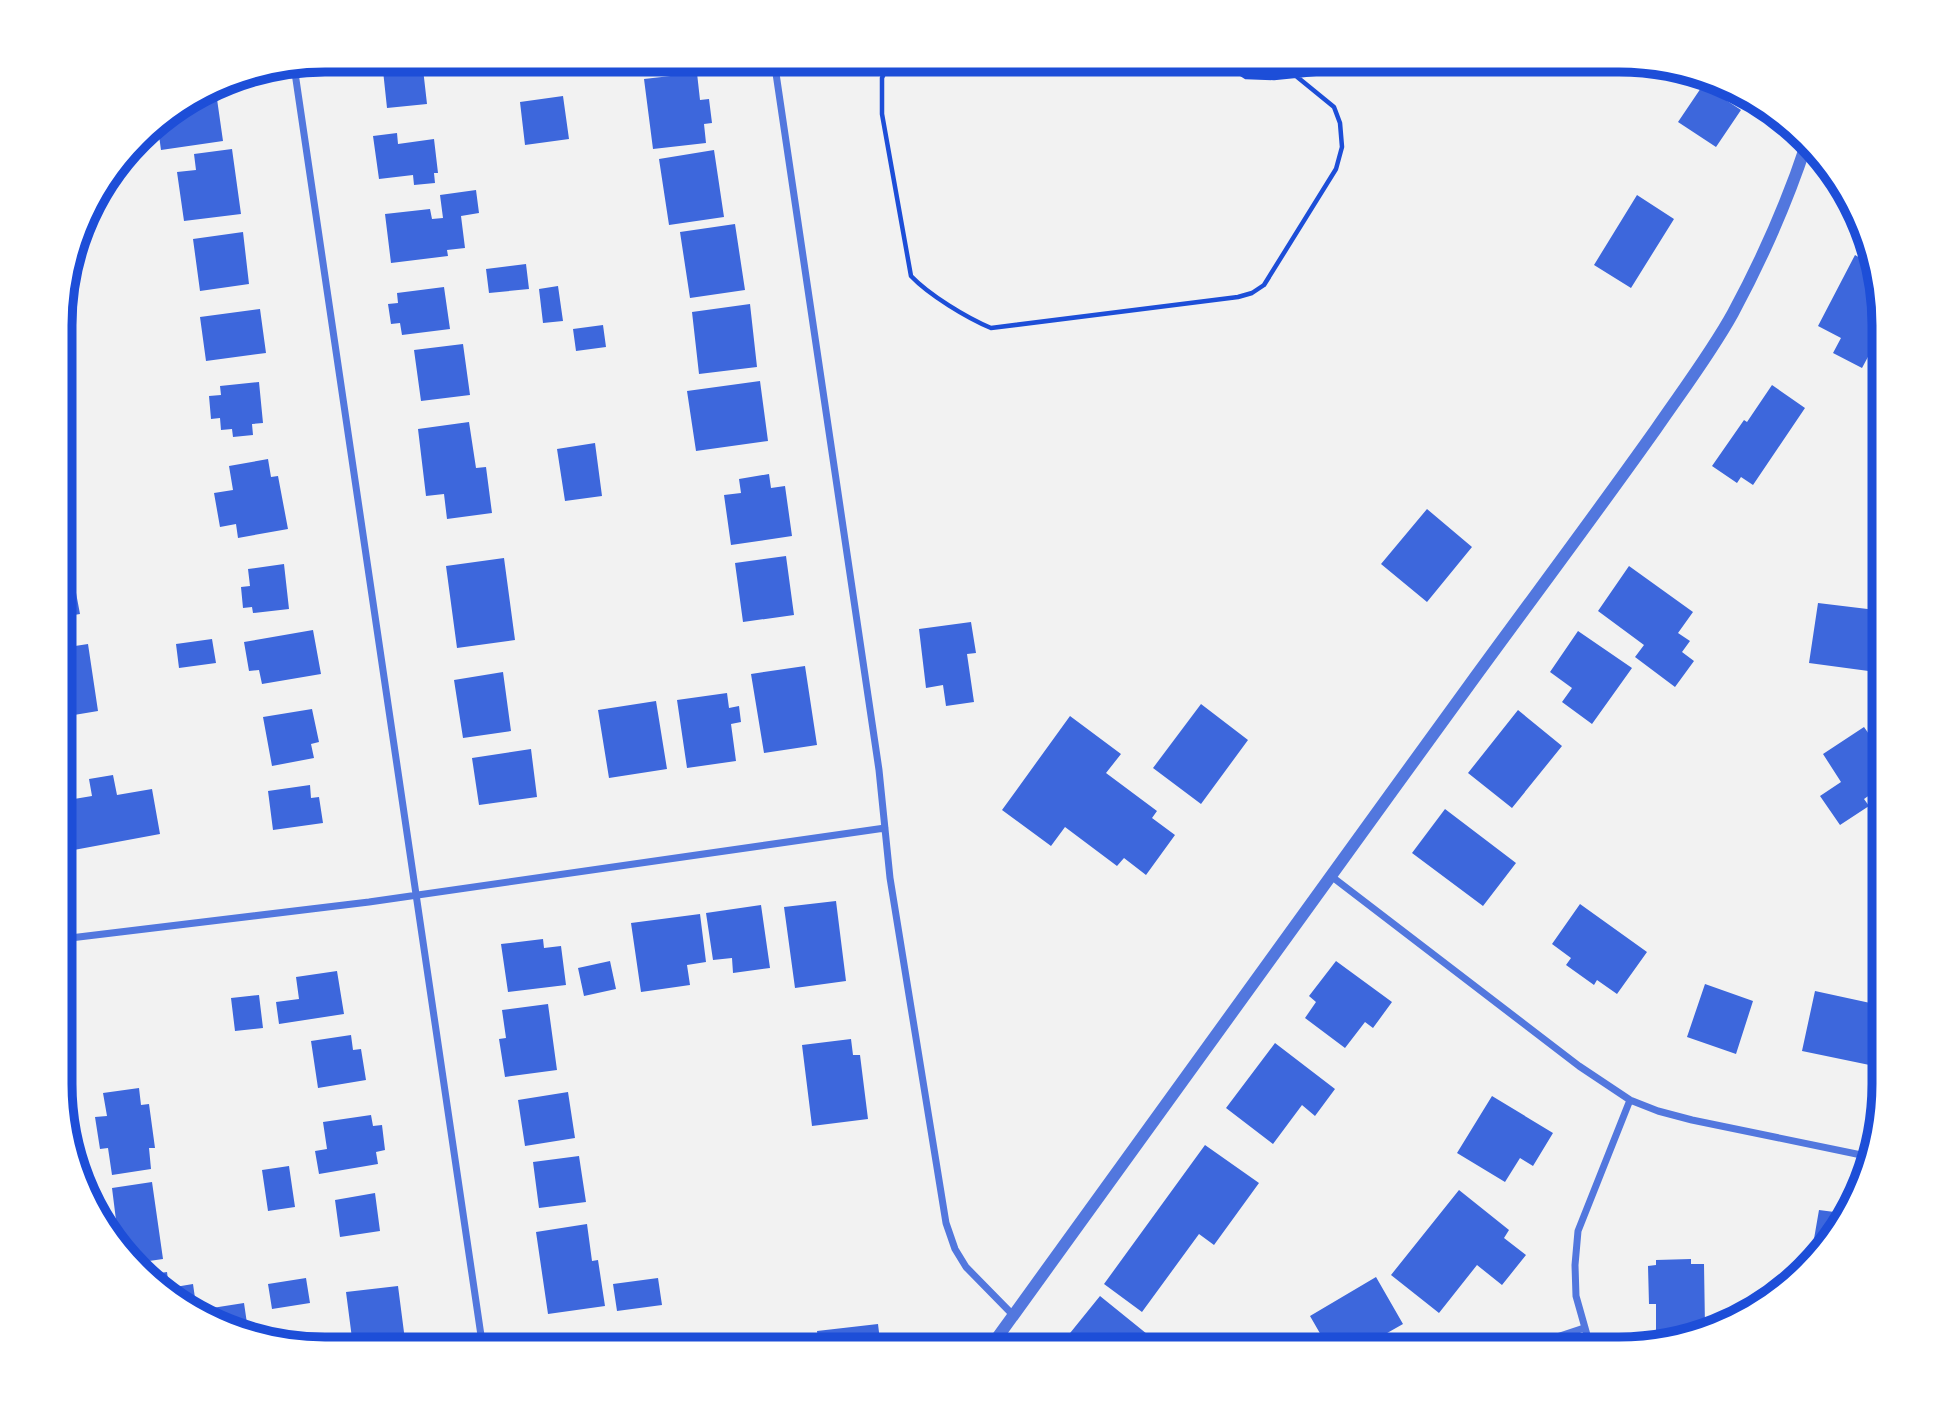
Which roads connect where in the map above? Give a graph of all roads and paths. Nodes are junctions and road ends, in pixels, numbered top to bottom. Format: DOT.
graph roads {
  1 [pos="776,72"];
  2 [pos="885,72"];
  3 [pos="1238,72"];
  4 [pos="1335,72"];
  5 [pos="295,74"];
  6 [pos="1296,76"];
  7 [pos="1804,152"];
  8 [pos="885,828"];
  9 [pos="1331,876"];
  10 [pos="416,895"];
  11 [pos="72,938"];
  12 [pos="1630,1100"];
  13 [pos="1862,1155"];
  14 [pos="1014,1315"];
  15 [pos="1584,1328"];
  16 [pos="481,1337"];
  17 [pos="998,1337"];
  18 [pos="1557,1337"];
  19 [pos="1587,1337"];
  1 -- 8 [label="street"];
  2 -- 6 [label="path"];
  3 -- 6 [label="path"];
  4 -- 6 [label="path"];
  5 -- 10 [label="street"];
  7 -- 9 [label="street"];
  8 -- 10 [label="street"];
  8 -- 14 [label="street"];
  9 -- 12 [label="street"];
  9 -- 14 [label="street"];
  10 -- 11 [label="street"];
  10 -- 16 [label="street"];
  12 -- 13 [label="street"];
  12 -- 15 [label="street"];
  14 -- 17 [label="street"];
  15 -- 18 [label="street"];
  15 -- 19 [label="street"];
}
